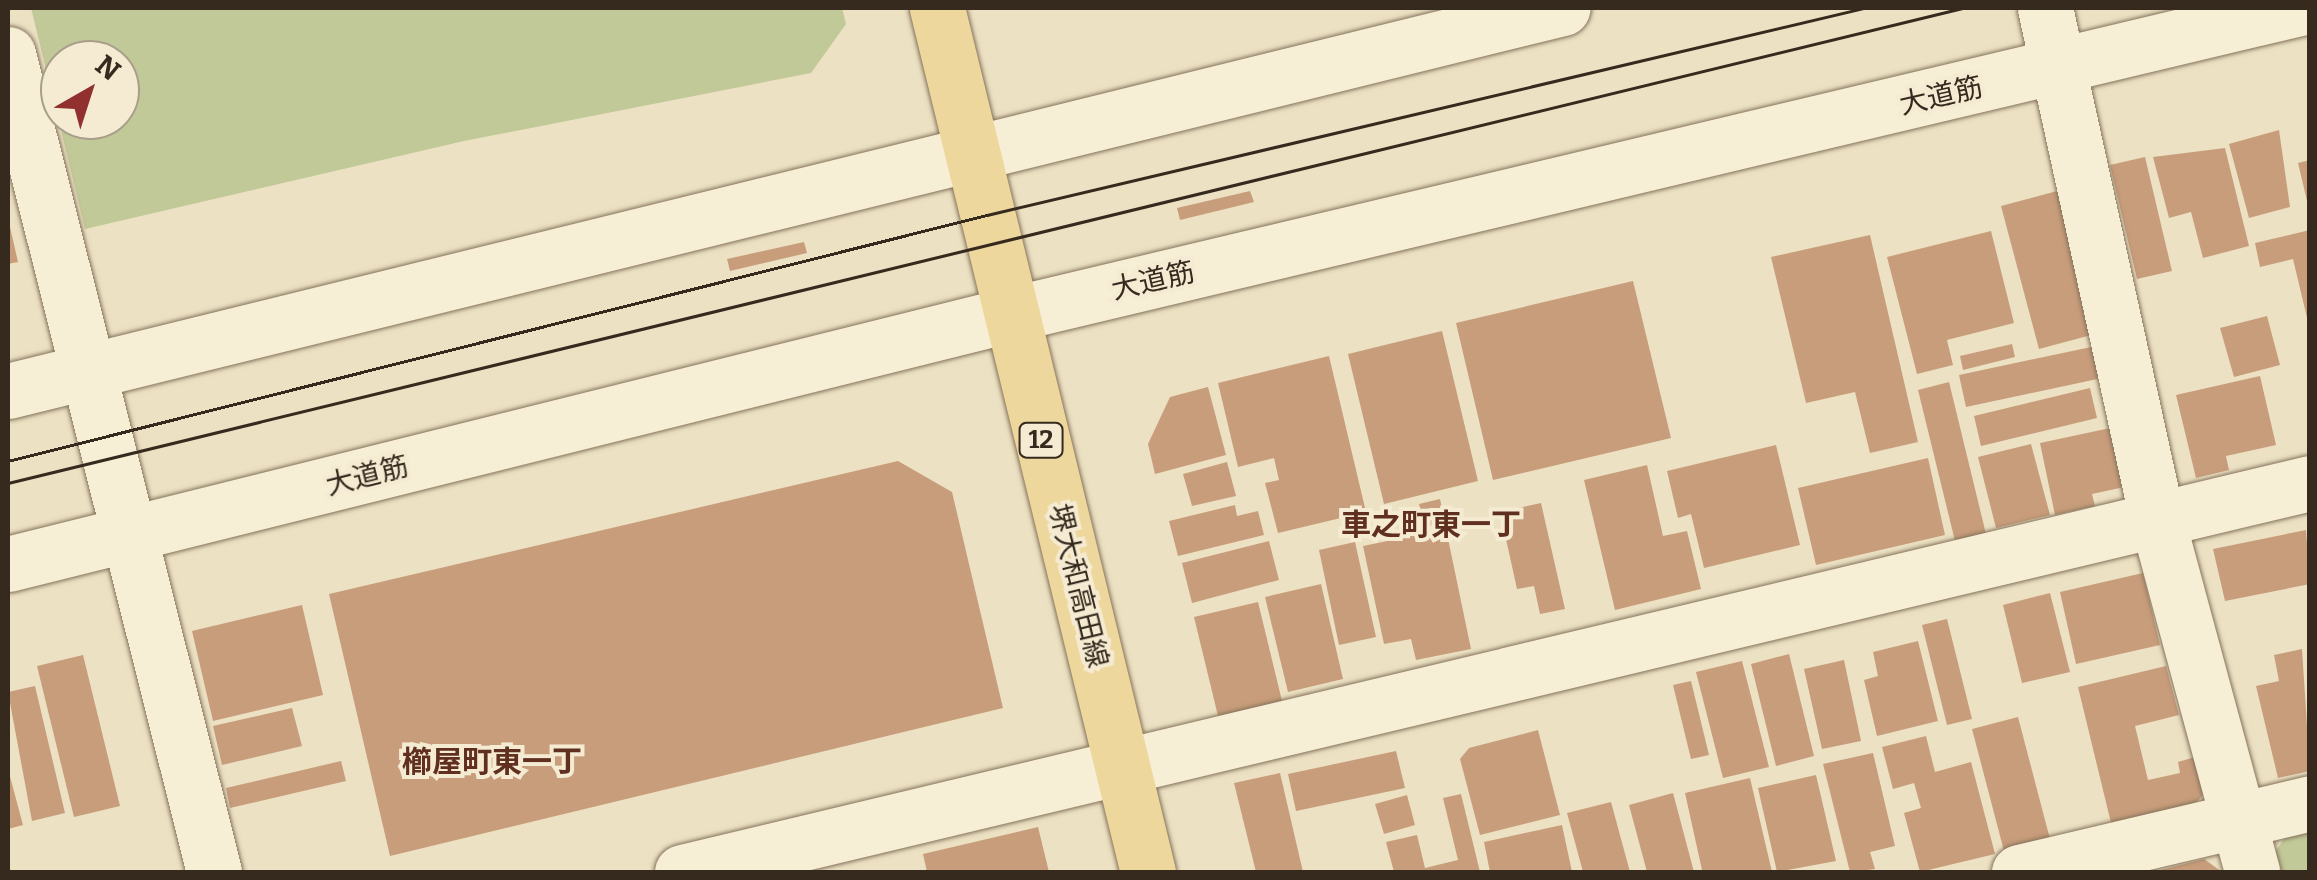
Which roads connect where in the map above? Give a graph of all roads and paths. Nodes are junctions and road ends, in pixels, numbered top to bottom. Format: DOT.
graph roads {
  1 [pos="937,8"];
  2 [pos="1563,8"];
  3 [pos="2044,8"];
  4 [pos="2300,8"];
  5 [pos="8,54"];
  6 [pos="2060,69"];
  7 [pos="972,152"];
  8 [pos="1008,315"];
  9 [pos="85,372"];
  10 [pos="8,391"];
  11 [pos="2310,483"];
  12 [pos="2157,519"];
  13 [pos="128,536"];
  14 [pos="8,564"];
  15 [pos="1125,769"];
  16 [pos="2310,802"];
  17 [pos="2240,820"];
  18 [pos="214,872"];
  19 [pos="682,872"];
  20 [pos="1148,872"];
  21 [pos="2019,872"];
  22 [pos="2252,872"];
  1 -- 7 [label="main road, 堺大和高田線 / 12"];
  2 -- 7 [label="street"];
  3 -- 6 [label="street"];
  4 -- 6 [label="street, 大道筋"];
  5 -- 9 [label="street"];
  6 -- 8 [label="street, 大道筋"];
  6 -- 12 [label="street"];
  7 -- 8 [label="main road, 堺大和高田線 / 12"];
  7 -- 9 [label="street"];
  8 -- 13 [label="street, 大道筋"];
  8 -- 15 [label="main road, 堺大和高田線 / 12"];
  9 -- 10 [label="street"];
  9 -- 13 [label="street"];
  11 -- 12 [label="street"];
  12 -- 15 [label="street"];
  12 -- 17 [label="street"];
  13 -- 14 [label="street, 大道筋"];
  13 -- 18 [label="street"];
  15 -- 19 [label="street"];
  15 -- 20 [label="main road, 堺大和高田線 / 12"];
  16 -- 17 [label="street"];
  17 -- 21 [label="street"];
  17 -- 22 [label="street"];
}
